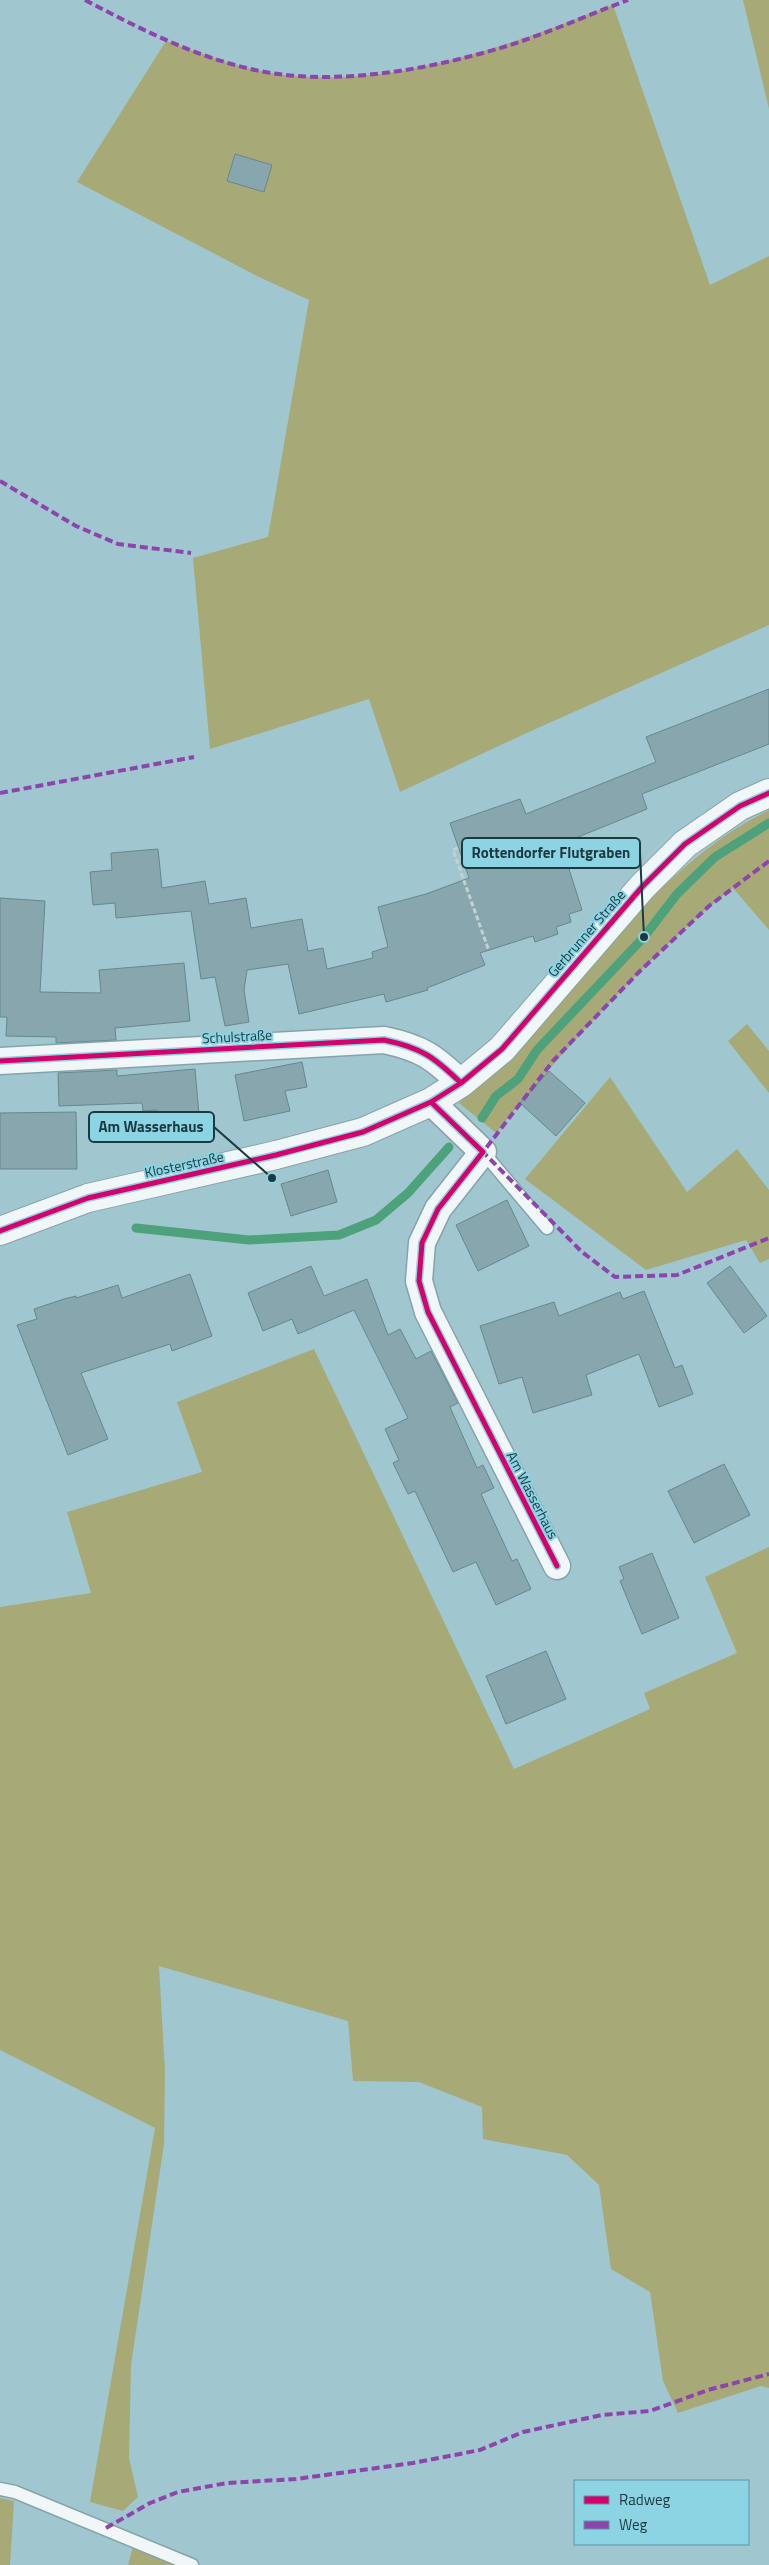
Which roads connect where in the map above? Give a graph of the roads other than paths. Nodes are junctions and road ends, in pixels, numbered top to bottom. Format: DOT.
graph roads {
  1 [pos="769,793"];
  2 [pos="0,1061"];
  3 [pos="461,1083"];
  4 [pos="437,1108"];
  5 [pos="481,1150"];
  6 [pos="547,1228"];
  7 [pos="0,1231"];
  8 [pos="556,1566"];
  9 [pos="0,2489"];
  10 [pos="192,2565"];
  1 -- 3 [label="street, Gerbrunner Straße"];
  2 -- 3 [label="street, Schulstraße"];
  3 -- 4 [label="street, Gerbrunner Straße"];
  4 -- 5 [label="street"];
  4 -- 7 [label="street, Klosterstraße"];
  5 -- 6 [label="lane"];
  5 -- 8 [label="street, Am Wasserhaus"];
  9 -- 10 [label="lane"];
}
